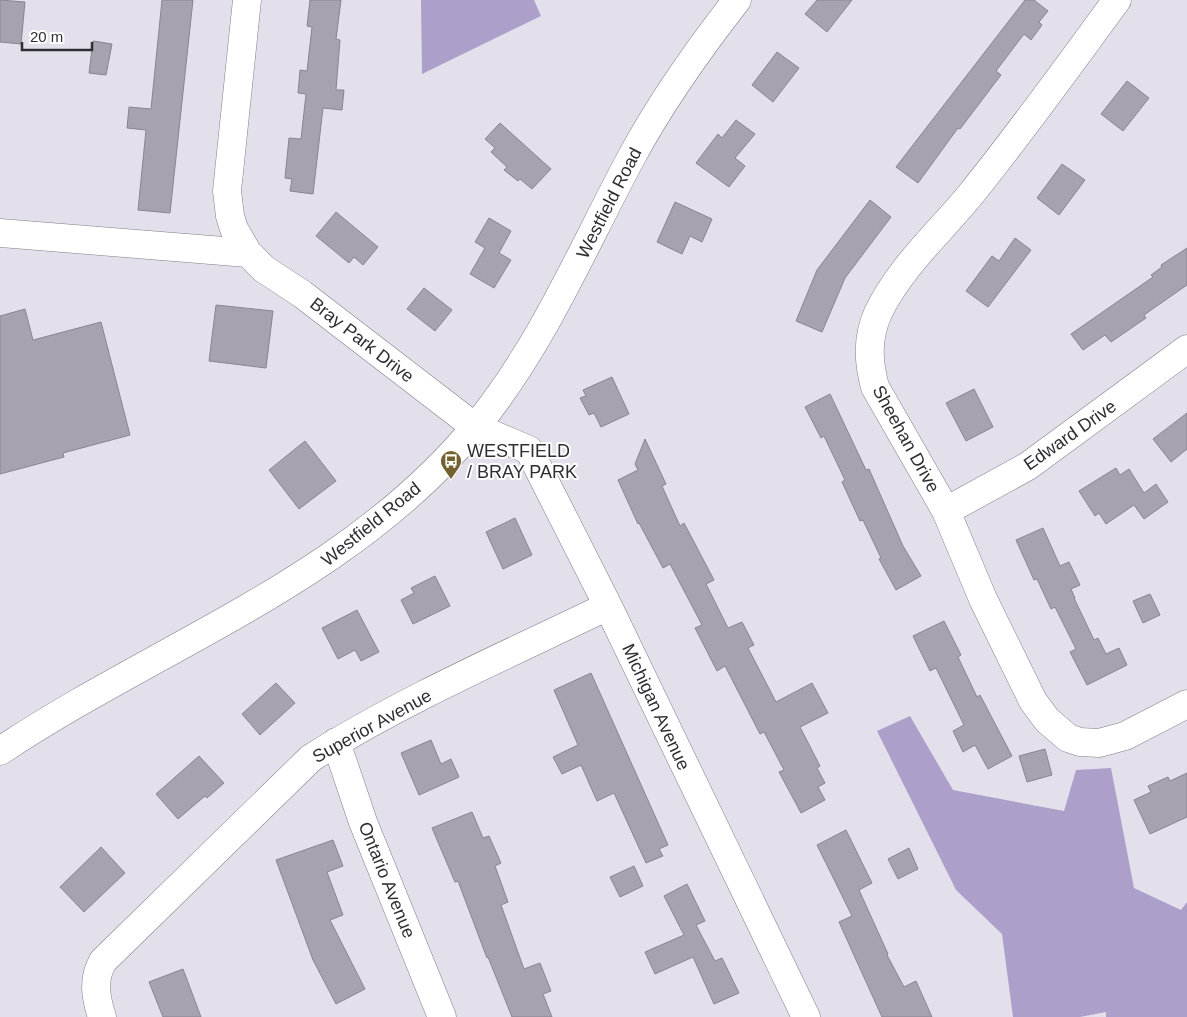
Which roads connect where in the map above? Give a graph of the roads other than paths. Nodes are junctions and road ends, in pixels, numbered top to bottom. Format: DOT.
graph roads {
  1 [pos="247,0"];
  2 [pos="737,0"];
  3 [pos="1118,0"];
  4 [pos="0,233"];
  5 [pos="248,253"];
  6 [pos="1187,349"];
  7 [pos="475,427"];
  8 [pos="946,511"];
  9 [pos="608,606"];
  10 [pos="1187,704"];
  11 [pos="336,742"];
  12 [pos="0,751"];
  13 [pos="102,1017"];
  14 [pos="442,1017"];
  15 [pos="806,1017"];
  1 -- 5 [label="street, Bray Park Drive"];
  2 -- 7 [label="street, Westfield Road"];
  3 -- 8 [label="street, Sheehan Drive"];
  4 -- 5 [label="street"];
  5 -- 7 [label="street, Bray Park Drive"];
  6 -- 8 [label="street, Edward Drive"];
  7 -- 9 [label="street, Michigan Avenue"];
  7 -- 12 [label="street, Westfield Road"];
  8 -- 10 [label="street, Sheehan Drive"];
  9 -- 11 [label="street, Superior Avenue"];
  9 -- 15 [label="street, Michigan Avenue"];
  11 -- 13 [label="street, Superior Avenue"];
  11 -- 14 [label="street, Ontario Avenue"];
}
